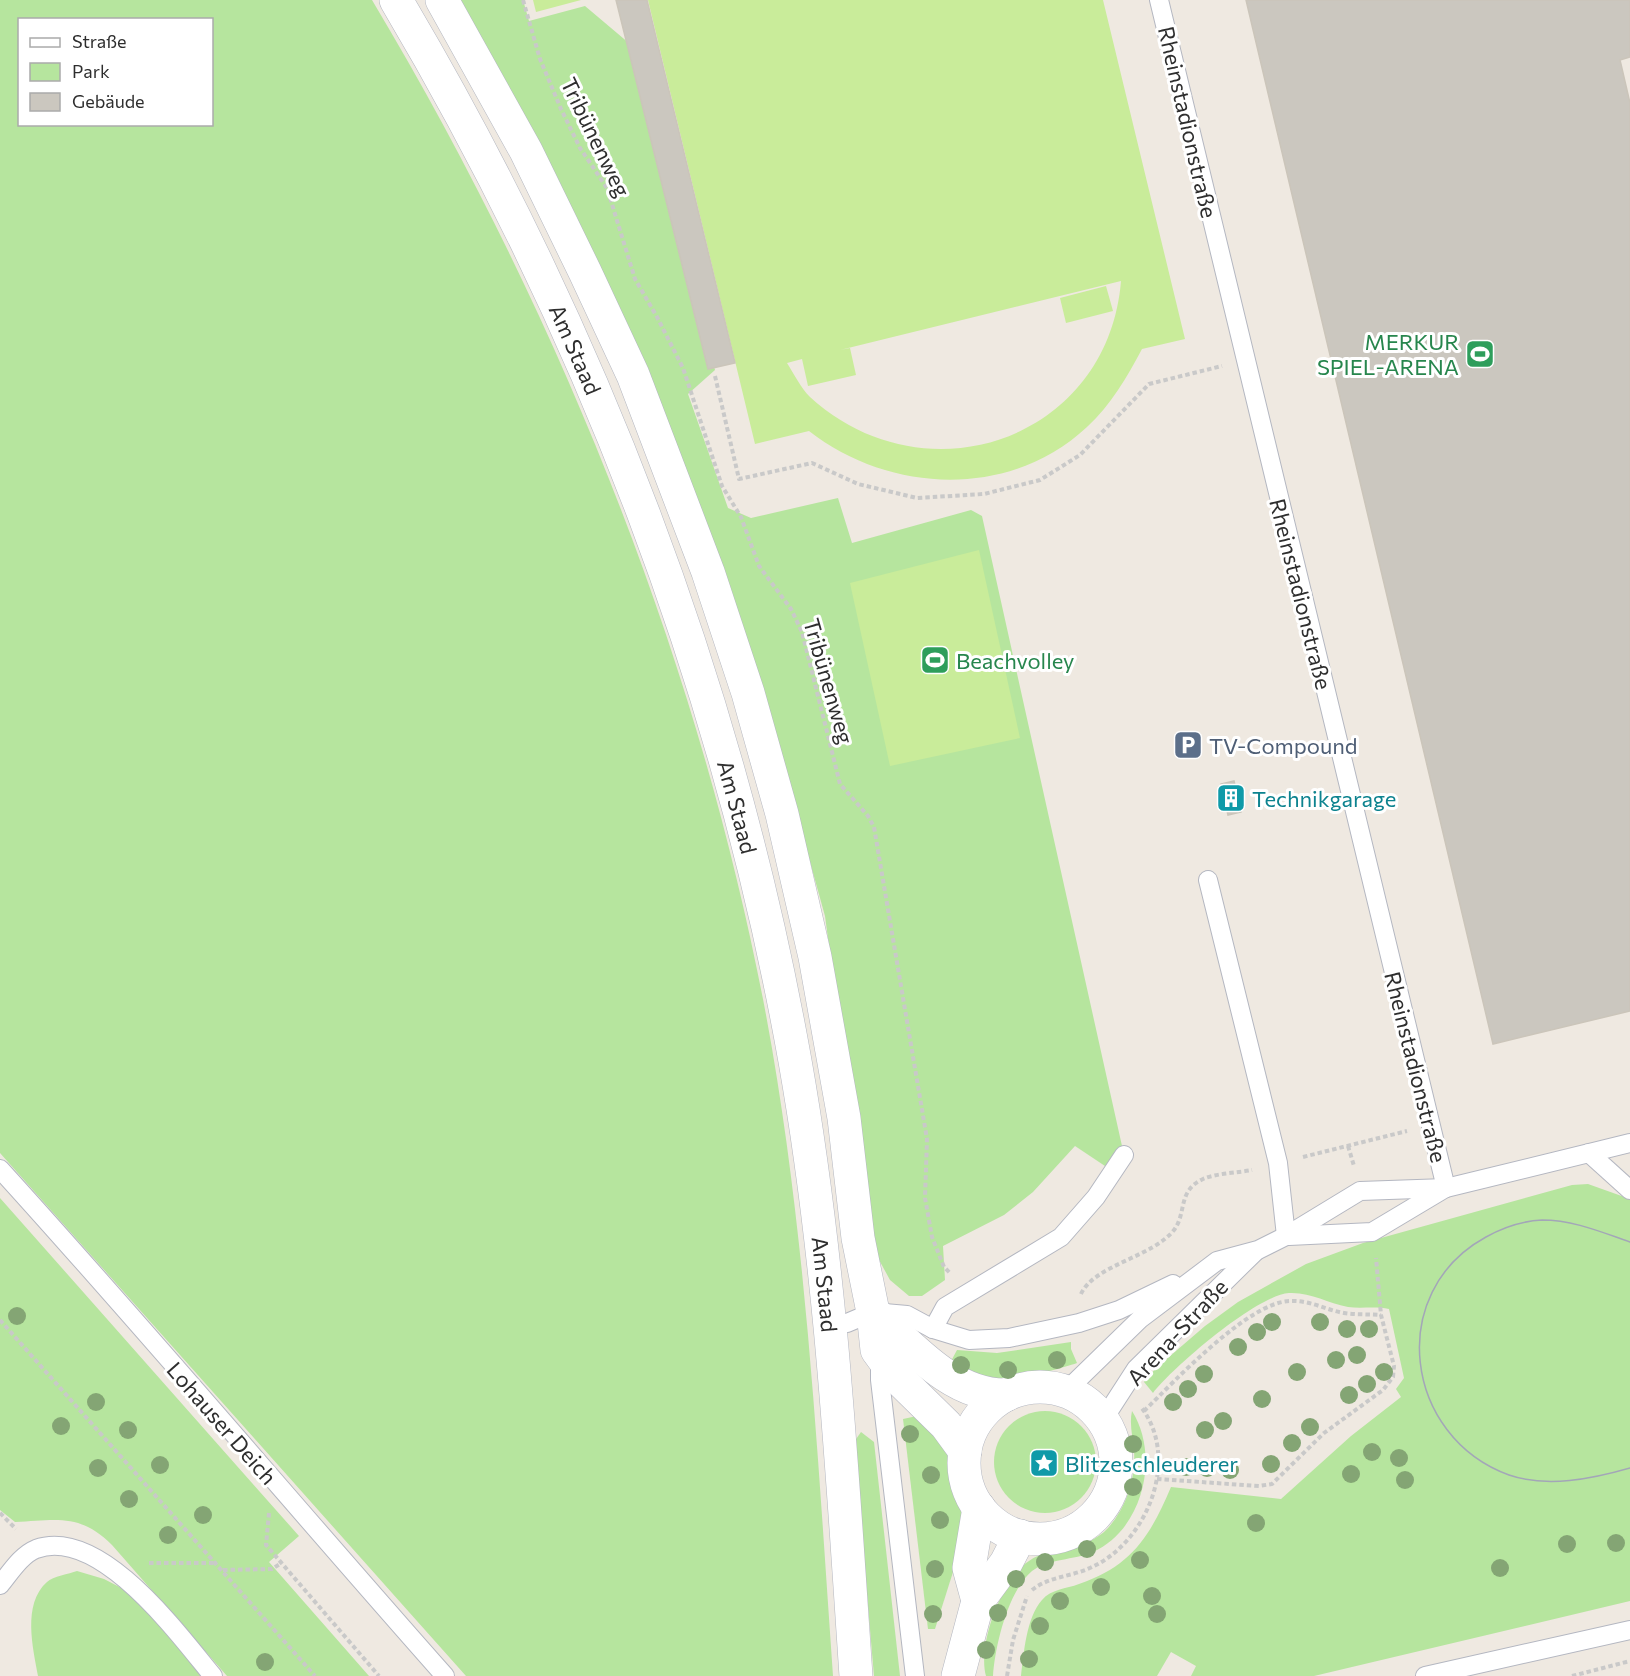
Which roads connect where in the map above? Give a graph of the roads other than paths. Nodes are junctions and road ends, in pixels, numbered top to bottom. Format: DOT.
graph roads {
  1 [pos="396,0"];
  2 [pos="442,0"];
  3 [pos="1159,0"];
  4 [pos="1208,880"];
  5 [pos="1630,1143"];
  6 [pos="1589,1153"];
  7 [pos="1124,1155"];
  8 [pos="0,1169"];
  9 [pos="1446,1188"];
  10 [pos="1630,1190"];
  11 [pos="1286,1236"];
  12 [pos="1258,1250"];
  13 [pos="1217,1262"];
  14 [pos="873,1312"];
  15 [pos="829,1324"];
  16 [pos="933,1329"];
  17 [pos="880,1356"];
  18 [pos="1065,1392"];
  19 [pos="1006,1395"];
  20 [pos="1103,1420"];
  21 [pos="965,1451"];
  22 [pos="979,1508"];
  23 [pos="1020,1536"];
  24 [pos="0,1585"];
  25 [pos="978,1601"];
  26 [pos="1630,1630"];
  27 [pos="1428,1675"];
  28 [pos="213,1676"];
  29 [pos="445,1676"];
  30 [pos="856,1676"];
  31 [pos="915,1676"];
  32 [pos="958,1676"];
  1 -- 15 [label="street, Am Staad"];
  2 -- 14 [label="street, Am Staad"];
  3 -- 9 [label="lane, Rheinstadionstraße"];
  4 -- 11 [label="lane"];
  5 -- 6 [label="lane, Arena-Straße"];
  6 -- 9 [label="lane, Arena-Straße"];
  6 -- 10 [label="lane"];
  7 -- 16 [label="lane"];
  8 -- 29 [label="lane, Lohauser Deich"];
  9 -- 11 [label="lane, Arena-Straße"];
  9 -- 11 [label="lane, Arena-Straße"];
  11 -- 12 [label="lane, Arena-Straße"];
  12 -- 13 [label="lane, Arena-Straße"];
  12 -- 20 [label="lane, Arena-Straße"];
  13 -- 16 [label="lane, Arena-Straße"];
  13 -- 18 [label="lane, Arena-Straße"];
  14 -- 15 [label="lane"];
  14 -- 16 [label="lane, Arena-Straße"];
  14 -- 17 [label="street, Am Staad"];
  14 -- 19 [label="street, Am Staad"];
  15 -- 30 [label="street, Am Staad"];
  17 -- 21 [label="street"];
  17 -- 31 [label="lane"];
  18 -- 19 [label="street"];
  18 -- 20 [label="street"];
  19 -- 21 [label="street"];
  20 -- 23 [label="street"];
  21 -- 22 [label="street"];
  22 -- 23 [label="street"];
  22 -- 25 [label="street"];
  23 -- 25 [label="street"];
  24 -- 28 [label="lane"];
  25 -- 32 [label="street"];
  26 -- 27 [label="lane"];
}
